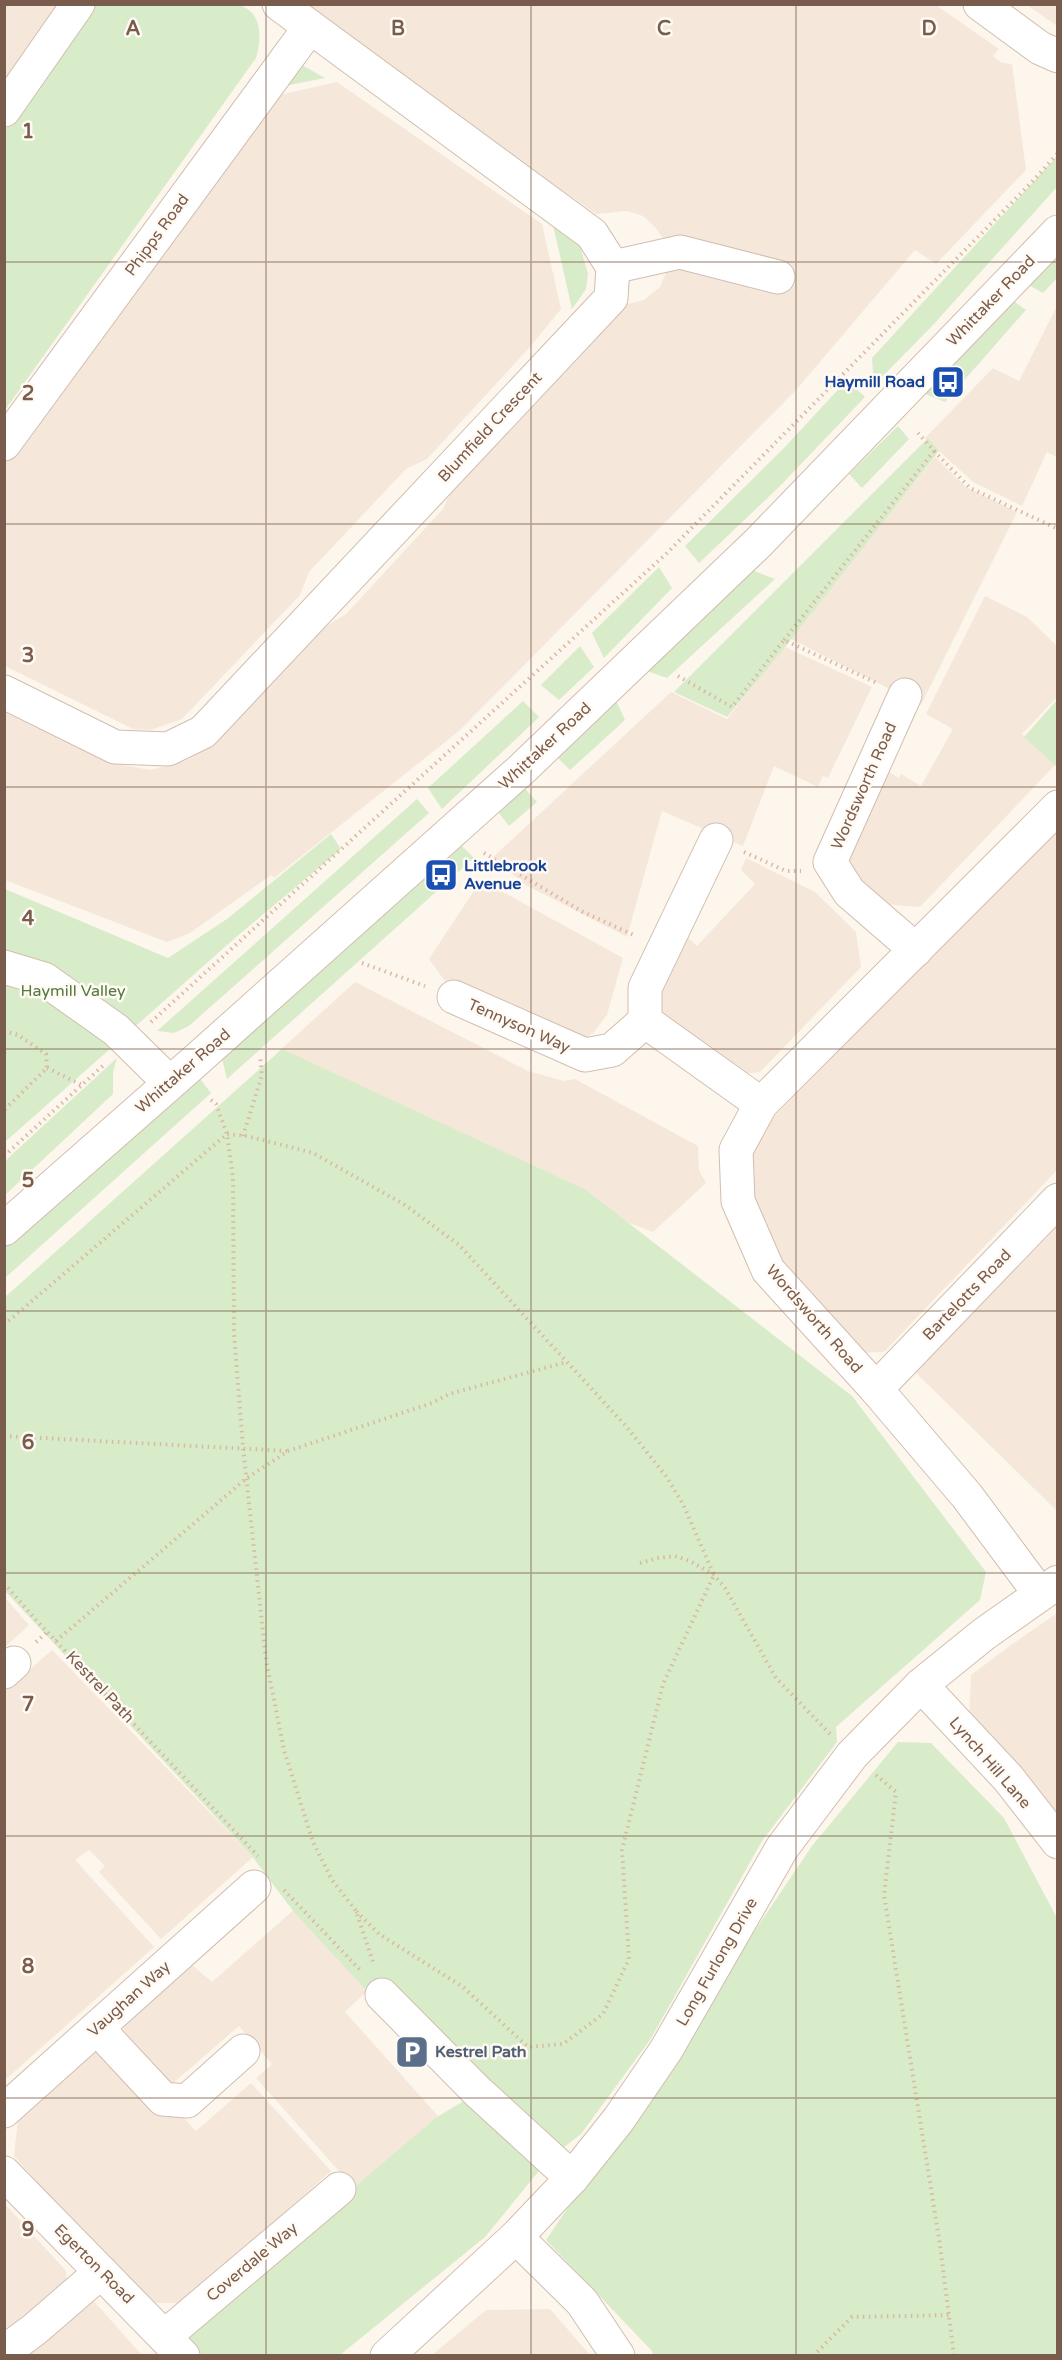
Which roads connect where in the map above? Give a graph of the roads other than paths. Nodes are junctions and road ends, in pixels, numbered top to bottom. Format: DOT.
graph roads {
  1 [pos="78,4"];
  2 [pos="279,4"];
  3 [pos="980,4"];
  4 [pos="310,27"];
  5 [pos="1052,58"];
  6 [pos="4,110"];
  7 [pos="1057,233"];
  8 [pos="613,267"];
  9 [pos="778,277"];
  10 [pos="4,444"];
  11 [pos="4,692"];
  12 [pos="905,695"];
  13 [pos="1058,807"];
  14 [pos="716,840"];
  15 [pos="916,950"];
  16 [pos="4,967"];
  17 [pos="454,997"];
  18 [pos="645,1020"];
  19 [pos="170,1083"];
  20 [pos="762,1104"];
  21 [pos="1058,1200"];
  22 [pos="4,1229"];
  23 [pos="876,1389"];
  24 [pos="1049,1588"];
  25 [pos="921,1685"];
  26 [pos="1058,1842"];
  27 [pos="265,1878"];
  28 [pos="382,1995"];
  29 [pos="98,2028"];
  30 [pos="243,2051"];
  31 [pos="4,2111"];
  32 [pos="4,2173"];
  33 [pos="572,2178"];
  34 [pos="339,2189"];
  35 [pos="516,2237"];
  36 [pos="101,2272"];
  37 [pos="174,2346"];
  38 [pos="4,2352"];
  39 [pos="387,2355"];
  40 [pos="618,2355"];
  1 -- 6 [label="street"];
  2 -- 4 [label="street"];
  3 -- 5 [label="street"];
  4 -- 8 [label="street"];
  4 -- 10 [label="street, Phipps Road"];
  7 -- 19 [label="street, Whittaker Road"];
  8 -- 9 [label="street"];
  8 -- 11 [label="street, Blumfield Crescent"];
  12 -- 15 [label="street, Wordsworth Road"];
  13 -- 15 [label="street, Wordsworth Road"];
  14 -- 18 [label="street"];
  15 -- 20 [label="street, Wordsworth Road"];
  16 -- 19 [label="street"];
  17 -- 18 [label="street, Tennyson Way"];
  18 -- 20 [label="street"];
  19 -- 22 [label="street, Whittaker Road"];
  20 -- 23 [label="street, Wordsworth Road"];
  21 -- 23 [label="street, Bartelotts Road"];
  23 -- 24 [label="street, Wordsworth Road"];
  24 -- 25 [label="street, Long Furlong Drive"];
  25 -- 26 [label="street, Lynch Hill Lane"];
  25 -- 33 [label="street, Long Furlong Drive"];
  27 -- 29 [label="street, Vaughan Way"];
  28 -- 33 [label="street"];
  29 -- 30 [label="street"];
  29 -- 31 [label="street, Vaughan Way"];
  32 -- 36 [label="street, Egerton Road"];
  33 -- 35 [label="street, Long Furlong Drive"];
  34 -- 37 [label="street, Coverdale Way"];
  35 -- 39 [label="street, Long Furlong Drive"];
  35 -- 40 [label="street"];
  36 -- 37 [label="street, Egerton Road"];
  36 -- 38 [label="street"];
}
